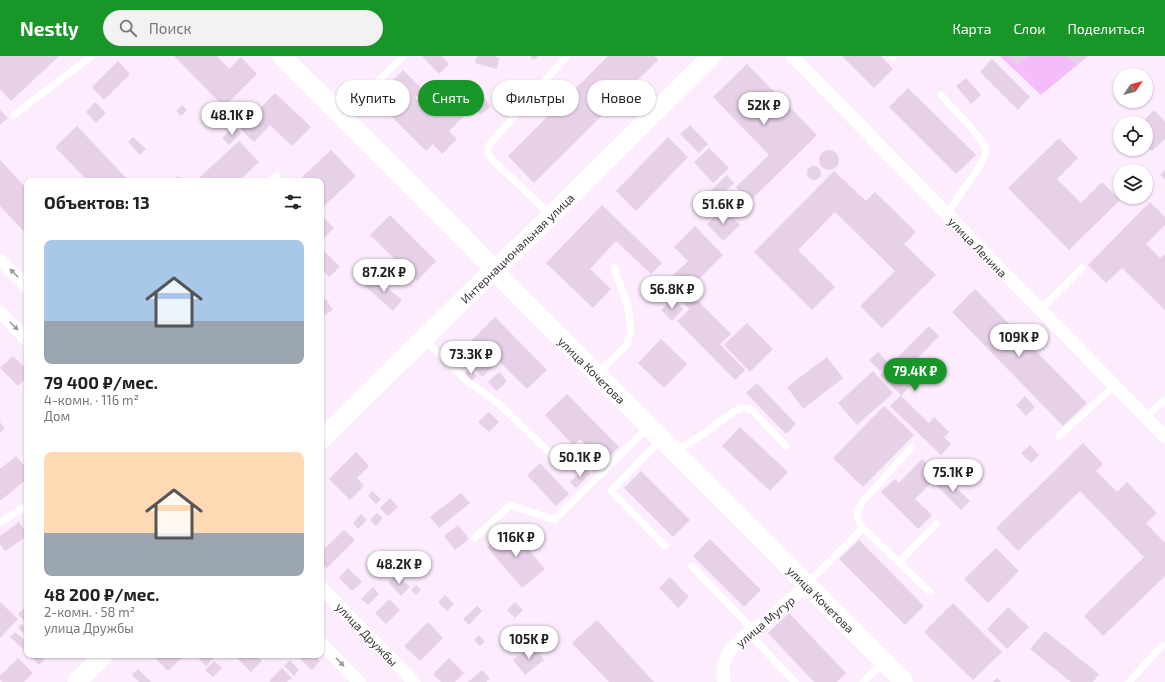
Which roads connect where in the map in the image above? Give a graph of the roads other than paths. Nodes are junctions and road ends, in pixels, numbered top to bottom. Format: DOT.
graph roads {
  1 [pos="92,56"];
  2 [pos="282,56"];
  3 [pos="404,56"];
  4 [pos="567,56"];
  5 [pos="712,56"];
  6 [pos="792,56"];
  7 [pos="379,80"];
  8 [pos="940,95"];
  9 [pos="336,111"];
  10 [pos="14,115"];
  11 [pos="341,116"];
  12 [pos="277,176"];
  13 [pos="273,178"];
  14 [pos="946,215"];
  15 [pos="551,216"];
  16 [pos="0,260"];
  17 [pos="614,267"];
  18 [pos="1082,268"];
  19 [pos="495,270"];
  20 [pos="24,283"];
  21 [pos="1040,310"];
  22 [pos="0,312"];
  23 [pos="24,337"];
  24 [pos="424,339"];
  25 [pos="597,374"];
  26 [pos="1115,385"];
  27 [pos="1165,400"];
  28 [pos="1146,417"];
  29 [pos="656,432"];
  30 [pos="1059,436"];
  31 [pos="324,437"];
  32 [pos="1165,437"];
  33 [pos="786,446"];
  34 [pos="912,447"];
  35 [pos="675,452"];
  36 [pos="551,454"];
  37 [pos="24,507"];
  38 [pos="0,523"];
  39 [pos="936,524"];
  40 [pos="863,528"];
  41 [pos="475,538"];
  42 [pos="665,546"];
  43 [pos="899,562"];
  44 [pos="692,566"];
  45 [pos="807,585"];
  46 [pos="324,590"];
  47 [pos="930,592"];
  48 [pos="752,629"];
  49 [pos="324,646"];
  50 [pos="1162,646"];
  51 [pos="101,658"];
  52 [pos="884,662"];
  53 [pos="77,682"];
  54 [pos="359,682"];
  55 [pos="414,682"];
  56 [pos="724,682"];
  57 [pos="795,682"];
  58 [pos="863,682"];
  59 [pos="904,682"];
  60 [pos="1129,682"];
  1 -- 10 [label="lane"];
  2 -- 9 [label="main road, улица Кочетова"];
  3 -- 7 [label="lane"];
  4 -- 15 [label="lane"];
  5 -- 15 [label="main road, Интернациональная улица"];
  6 -- 14 [label="street, улица Ленина"];
  8 -- 14 [label="lane"];
  11 -- 19 [label="main road, улица Кочетова"];
  12 -- 13 [label="lane"];
  14 -- 21 [label="street, улица Ленина"];
  15 -- 19 [label="main road, Интернациональная улица"];
  20 -- 16 [label="street, one-way"];
  17 -- 25 [label="lane"];
  18 -- 21 [label="lane"];
  19 -- 24 [label="main road, Интернациональная улица"];
  19 -- 25 [label="main road, улица Кочетова"];
  21 -- 26 [label="street, улица Ленина"];
  22 -- 23 [label="street, one-way"];
  24 -- 31 [label="main road, Интернациональная улица"];
  24 -- 36 [label="lane"];
  25 -- 29 [label="main road, улица Кочетова"];
  26 -- 28 [label="street, улица Ленина"];
  26 -- 30 [label="lane"];
  27 -- 28 [label="lane"];
  28 -- 32 [label="street, улица Ленина"];
  29 -- 35 [label="main road, улица Кочетова"];
  29 -- 41 [label="lane"];
  29 -- 42 [label="lane"];
  33 -- 35 [label="lane"];
  34 -- 40 [label="lane"];
  35 -- 45 [label="main road, улица Кочетова"];
  37 -- 38 [label="lane"];
  39 -- 43 [label="lane"];
  40 -- 43 [label="lane"];
  40 -- 45 [label="lane"];
  43 -- 47 [label="lane"];
  44 -- 48 [label="lane"];
  45 -- 48 [label="street, улица Мугур"];
  45 -- 52 [label="main road, улица Кочетова"];
  46 -- 55 [label="street, улица Дружбы"];
  48 -- 56 [label="street, улица Мугур"];
  48 -- 57 [label="lane"];
  49 -- 54 [label="street, one-way"];
  50 -- 60 [label="lane"];
  51 -- 53 [label="main road"];
  52 -- 58 [label="lane"];
  52 -- 59 [label="main road, улица Кочетова"];
}
